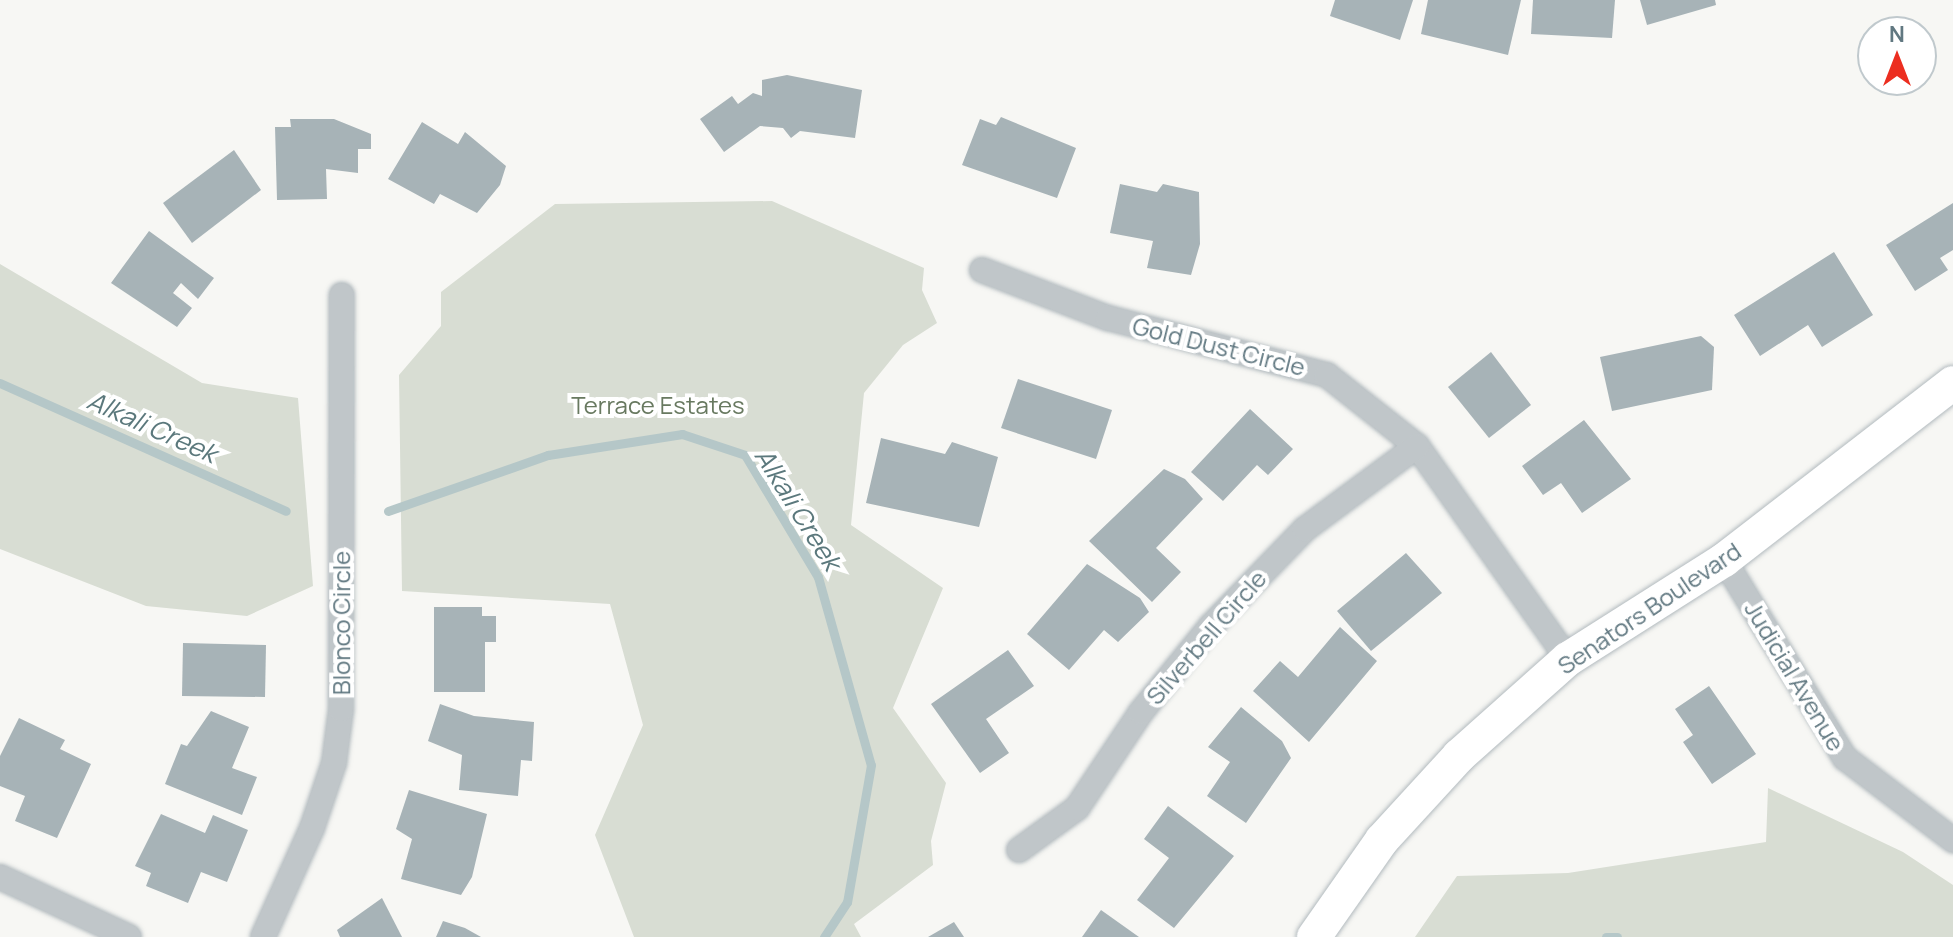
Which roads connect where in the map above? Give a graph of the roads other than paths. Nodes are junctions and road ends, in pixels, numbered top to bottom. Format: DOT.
graph roads {
  1 [pos="982,270"];
  2 [pos="342,295"];
  3 [pos="1953,383"];
  4 [pos="1417,446"];
  5 [pos="1724,560"];
  6 [pos="1568,659"];
  7 [pos="1953,840"];
  8 [pos="1019,850"];
  9 [pos="0,877"];
  10 [pos="129,937"];
  11 [pos="263,937"];
  12 [pos="1314,937"];
  1 -- 4 [label="street, Gold Dust Circle"];
  2 -- 11 [label="street, Blonco Circle"];
  3 -- 5 [label="street, Senators Boulevard"];
  4 -- 6 [label="street, Gold Dust Circle"];
  4 -- 8 [label="street, Silverbell Circle"];
  5 -- 6 [label="street, Senators Boulevard"];
  5 -- 7 [label="street, Judicial Avenue"];
  6 -- 12 [label="street, Senators Boulevard"];
  9 -- 10 [label="street"];
}
